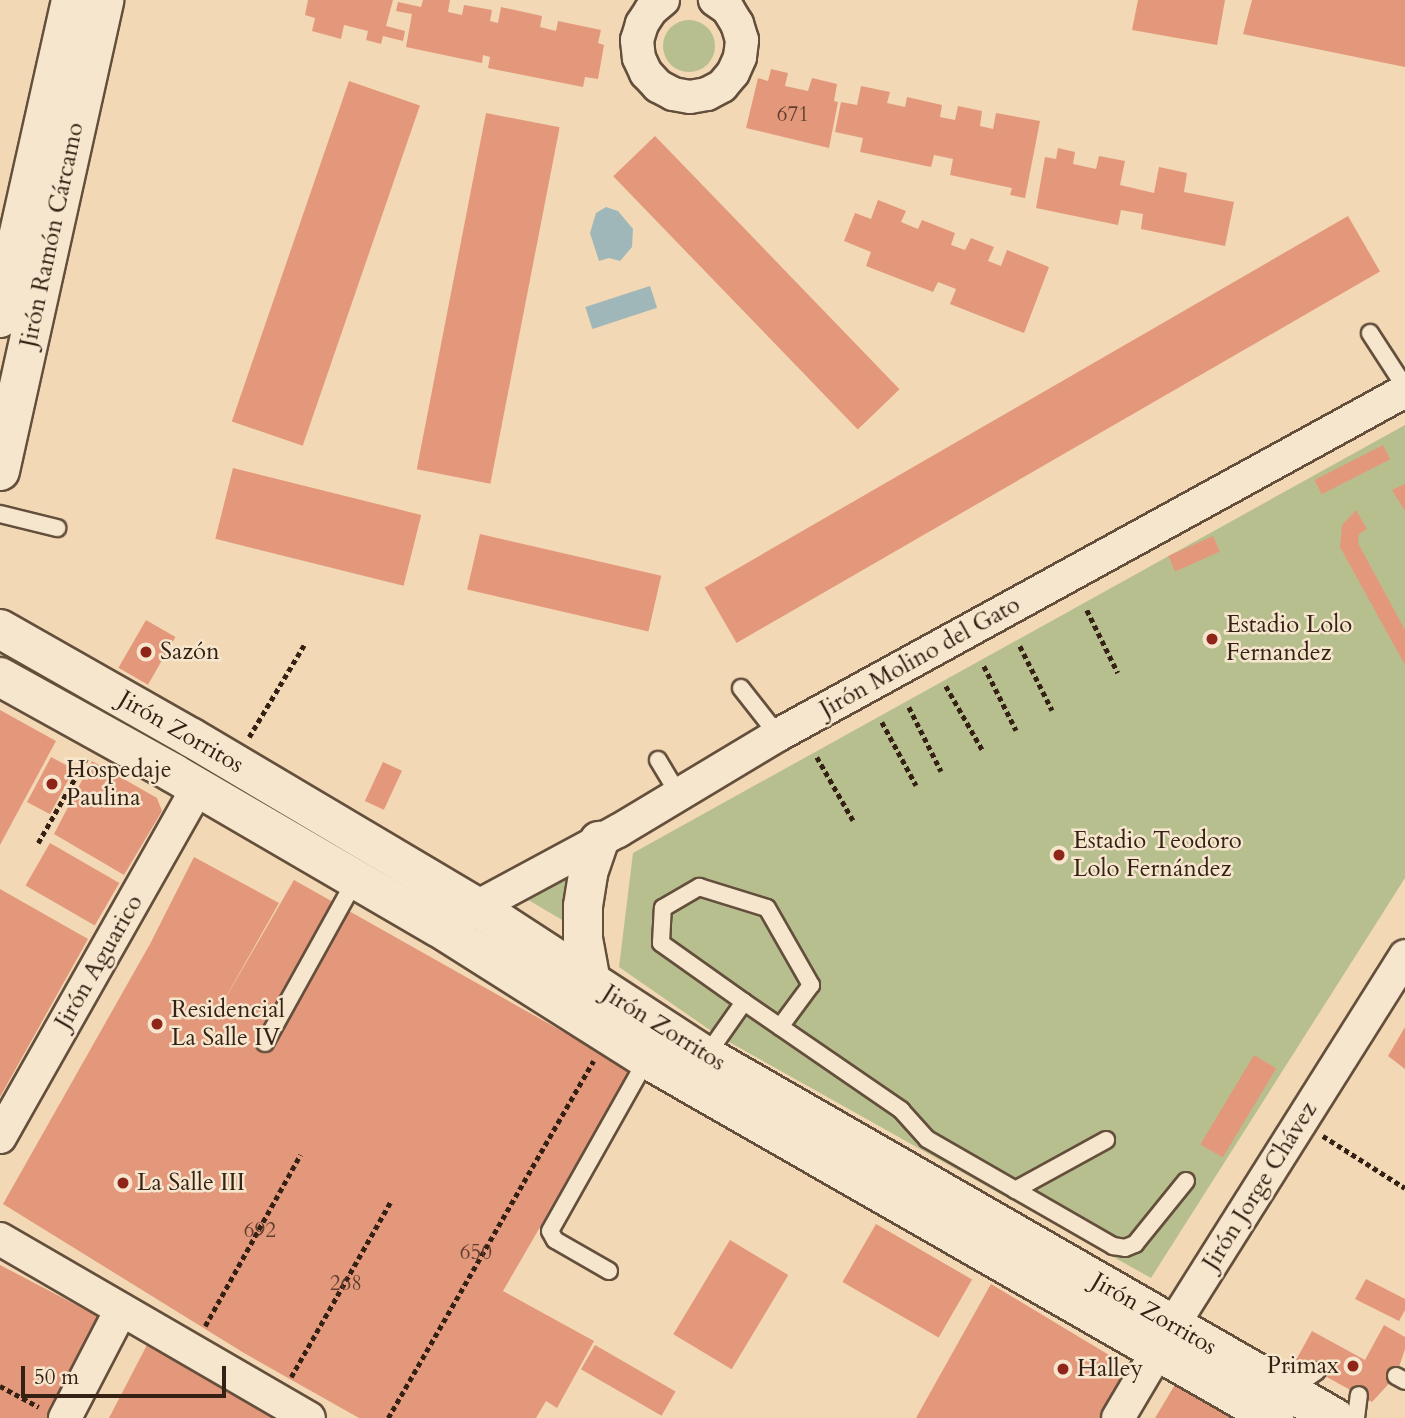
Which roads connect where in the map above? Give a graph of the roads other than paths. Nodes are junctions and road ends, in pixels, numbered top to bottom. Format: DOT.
graph roads {
  1 [pos="71,0"];
  2 [pos="104,0"];
  3 [pos="716,0"];
  4 [pos="646,3"];
  5 [pos="10,322"];
  6 [pos="1370,332"];
  7 [pos="1405,389"];
  8 [pos="0,471"];
  9 [pos="0,514"];
  10 [pos="57,528"];
  11 [pos="0,629"];
  12 [pos="0,677"];
  13 [pos="741,688"];
  14 [pos="778,735"];
  15 [pos="658,760"];
  16 [pos="198,787"];
  17 [pos="678,795"];
  18 [pos="599,841"];
  19 [pos="356,879"];
  20 [pos="477,907"];
  21 [pos="438,927"];
  22 [pos="1405,956"];
  23 [pos="591,982"];
  24 [pos="744,1002"];
  25 [pos="780,1027"];
  26 [pos="265,1044"];
  27 [pos="706,1056"];
  28 [pos="647,1059"];
  29 [pos="0,1137"];
  30 [pos="1107,1140"];
  31 [pos="1186,1181"];
  32 [pos="1015,1190"];
  33 [pos="0,1239"];
  34 [pos="608,1271"];
  35 [pos="121,1310"];
  36 [pos="1165,1339"];
  37 [pos="1293,1393"];
  38 [pos="1347,1407"];
  39 [pos="57,1415"];
  40 [pos="309,1418"];
  41 [pos="1118,1418"];
  42 [pos="1356,1418"];
  1 -- 5 [label="main road, Jirón Ramón Cárcamo"];
  2 -- 5 [label="main road, Jirón Ramón Cárcamo"];
  3 -- 4 [label="street"];
  5 -- 8 [label="main road, Jirón Ramón Cárcamo"];
  6 -- 7 [label="lane"];
  7 -- 14 [label="street, Jirón Molino del Gato"];
  9 -- 10 [label="lane"];
  11 -- 20 [label="main road, Jirón Zorritos"];
  12 -- 16 [label="main road, Jirón Zorritos"];
  13 -- 14 [label="lane"];
  14 -- 17 [label="street, Jirón Molino del Gato"];
  15 -- 17 [label="lane"];
  16 -- 19 [label="main road, Jirón Zorritos"];
  16 -- 29 [label="street, Jirón Aguarico"];
  17 -- 18 [label="street, Jirón Molino del Gato"];
  18 -- 20 [label="street, Jirón Molino del Gato"];
  18 -- 23 [label="main road"];
  19 -- 21 [label="main road, Jirón Zorritos"];
  19 -- 26 [label="lane"];
  20 -- 21 [label="street, Jirón Molino del Gato"];
  20 -- 23 [label="main road, Jirón Zorritos"];
  21 -- 28 [label="main road, Jirón Zorritos"];
  22 -- 36 [label="street, Jirón Jorge Chávez"];
  23 -- 27 [label="main road, Jirón Zorritos"];
  24 -- 25 [label="lane"];
  24 -- 25 [label="lane"];
  24 -- 27 [label="lane"];
  25 -- 32 [label="lane"];
  27 -- 36 [label="main road, Jirón Zorritos"];
  28 -- 34 [label="lane"];
  28 -- 36 [label="main road, Jirón Zorritos"];
  30 -- 32 [label="lane"];
  31 -- 32 [label="lane"];
  33 -- 35 [label="street"];
  35 -- 39 [label="street"];
  35 -- 40 [label="street"];
  36 -- 37 [label="main road, Jirón Zorritos"];
  36 -- 41 [label="street, Jirón Jorge Chávez"];
  37 -- 38 [label="main road, Jirón Zorritos"];
  38 -- 42 [label="lane"];
}
